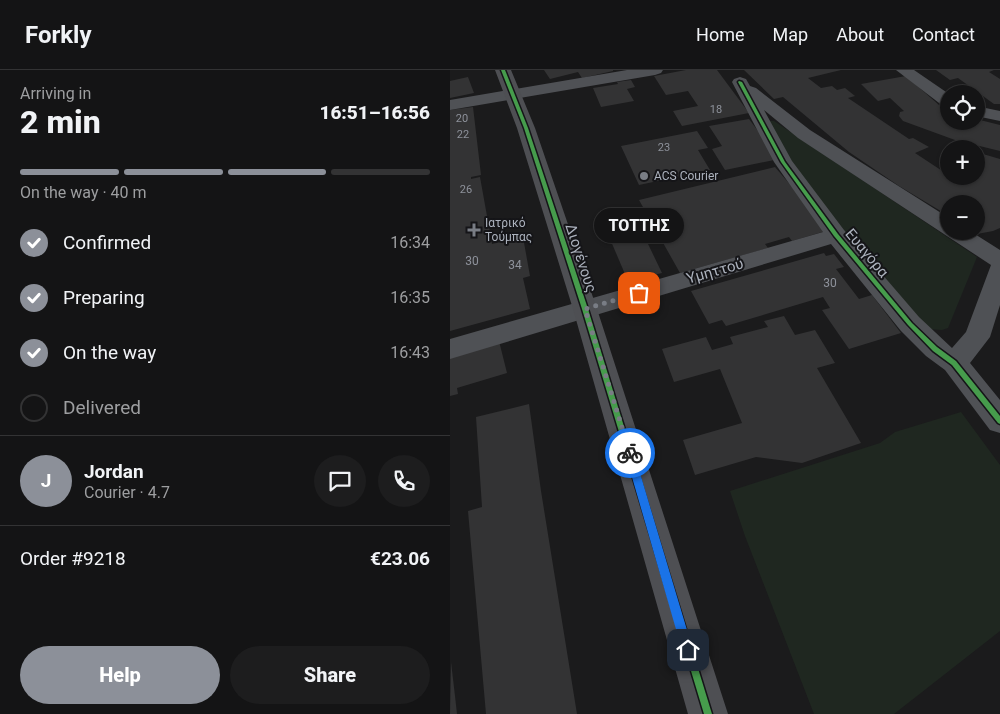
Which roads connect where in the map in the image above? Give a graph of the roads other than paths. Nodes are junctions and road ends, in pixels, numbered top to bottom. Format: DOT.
graph roads {
  1 [pos="503,70"];
  2 [pos="655,70"];
  3 [pos="904,70"];
  4 [pos="733,76"];
  5 [pos="514,95"];
  6 [pos="940,96"];
  7 [pos="450,105"];
  8 [pos="985,113"];
  9 [pos="1000,116"];
  10 [pos="940,222"];
  11 [pos="836,235"];
  12 [pos="968,240"];
  13 [pos="1000,260"];
  14 [pos="1000,270"];
  15 [pos="585,309"];
  16 [pos="450,349"];
  17 [pos="954,363"];
  18 [pos="1000,421"];
  19 [pos="708,714"];
  1 -- 5 [label="street, Διογένους"];
  2 -- 5 [label="street"];
  3 -- 6 [label="street"];
  4 -- 10 [label="street, Ευαγόρα"];
  4 -- 11 [label="street, Ευαγόρα"];
  5 -- 7 [label="street"];
  5 -- 15 [label="street, Διογένους"];
  8 -- 9 [label="street"];
  11 -- 15 [label="street, Υμηττού"];
  11 -- 17 [label="street, Ευαγόρα"];
  12 -- 13 [label="street"];
  14 -- 17 [label="street"];
  15 -- 16 [label="street, Υμηττού"];
  15 -- 19 [label="street, Διογένους"];
  17 -- 18 [label="street, Ευαγόρα"];
}
